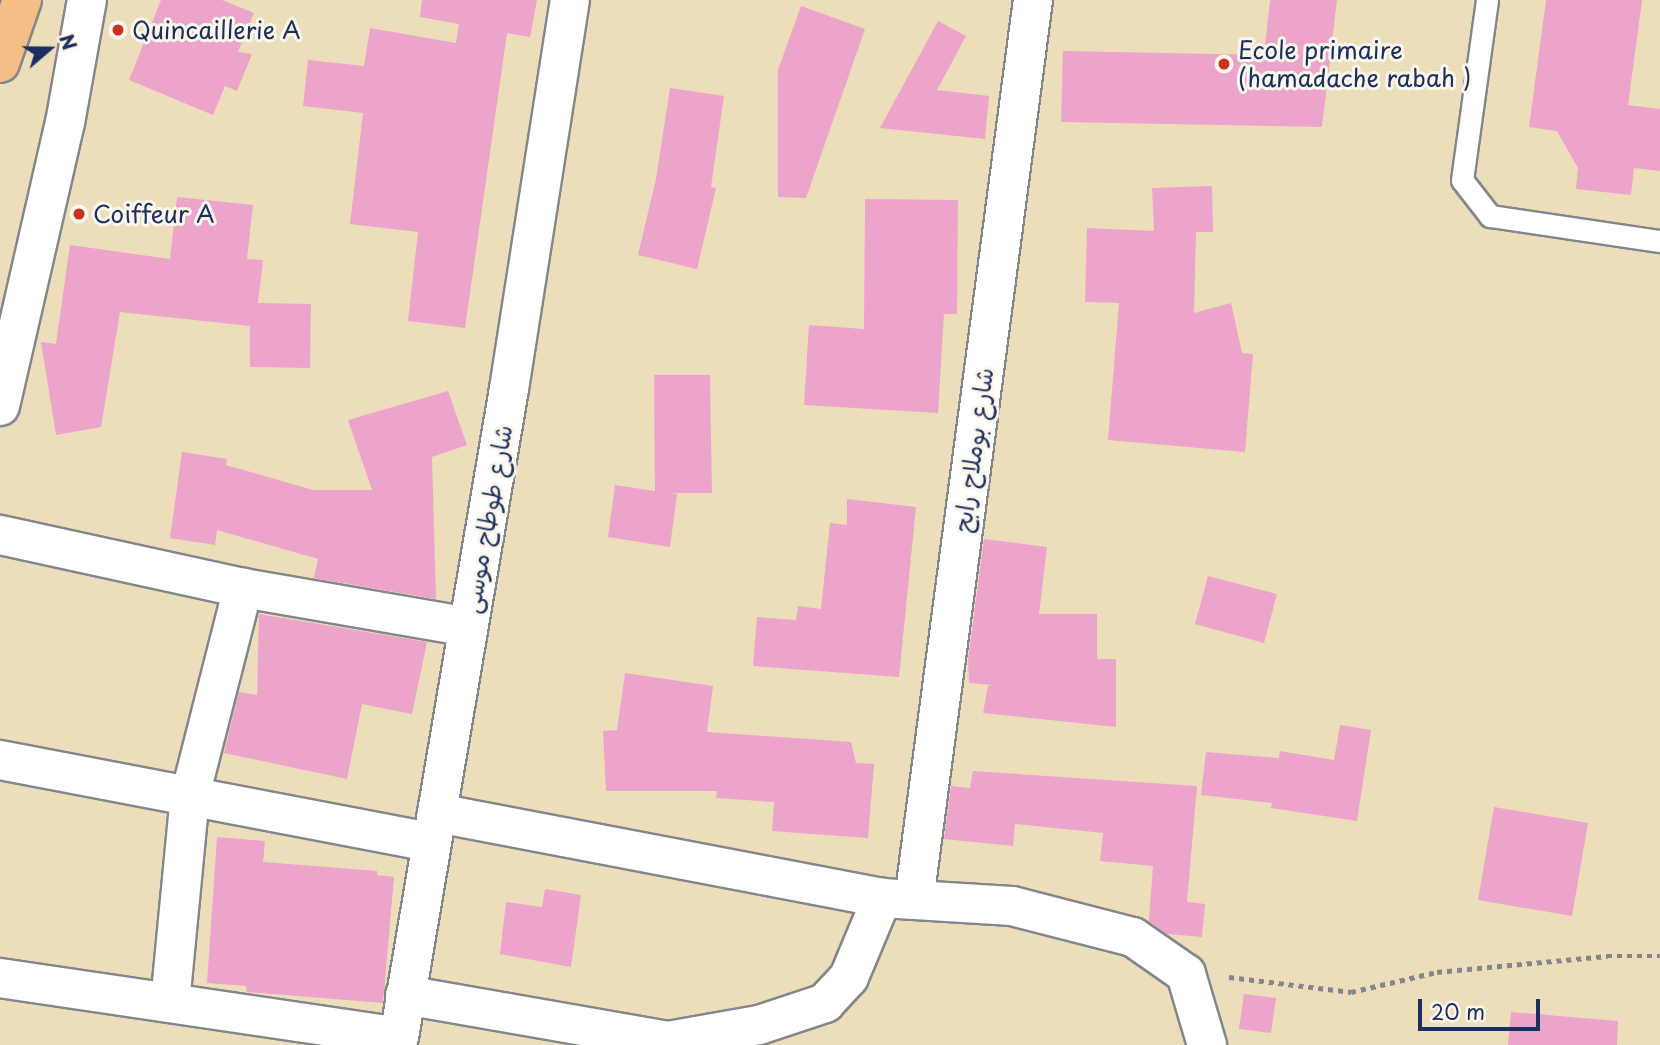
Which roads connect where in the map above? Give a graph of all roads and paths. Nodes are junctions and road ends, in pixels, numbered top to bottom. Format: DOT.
graph roads {
  1 [pos="22,0"];
  2 [pos="87,0"];
  3 [pos="570,0"];
  4 [pos="1033,0"];
  5 [pos="1487,0"];
  6 [pos="0,64"];
  7 [pos="1660,241"];
  8 [pos="0,406"];
  9 [pos="0,536"];
  10 [pos="243,588"];
  11 [pos="468,627"];
  12 [pos="0,760"];
  13 [pos="190,796"];
  14 [pos="434,828"];
  15 [pos="898,899"];
  16 [pos="1660,956"];
  17 [pos="1186,974"];
  18 [pos="0,978"];
  19 [pos="405,995"];
  20 [pos="170,1003"];
  21 [pos="1207,1045"];
  1 -- 6 [label="main road"];
  2 -- 8 [label="street"];
  3 -- 11 [label="street, شارع طوطاح موسى"];
  4 -- 15 [label="street, شارع بوملاح رابح"];
  5 -- 7 [label="lane"];
  9 -- 10 [label="street"];
  10 -- 11 [label="street"];
  10 -- 13 [label="street"];
  11 -- 14 [label="street, شارع طوطاح موسى"];
  12 -- 13 [label="street"];
  13 -- 14 [label="street"];
  13 -- 20 [label="street"];
  14 -- 15 [label="street"];
  14 -- 19 [label="street, شارع طوطاح موسى"];
  15 -- 17 [label="street"];
  15 -- 19 [label="street, شارع بوملاح رابح"];
  16 -- 17 [label="path"];
  17 -- 21 [label="street"];
  18 -- 20 [label="street"];
  19 -- 20 [label="street, شارع طوطاح موسى"];
}
